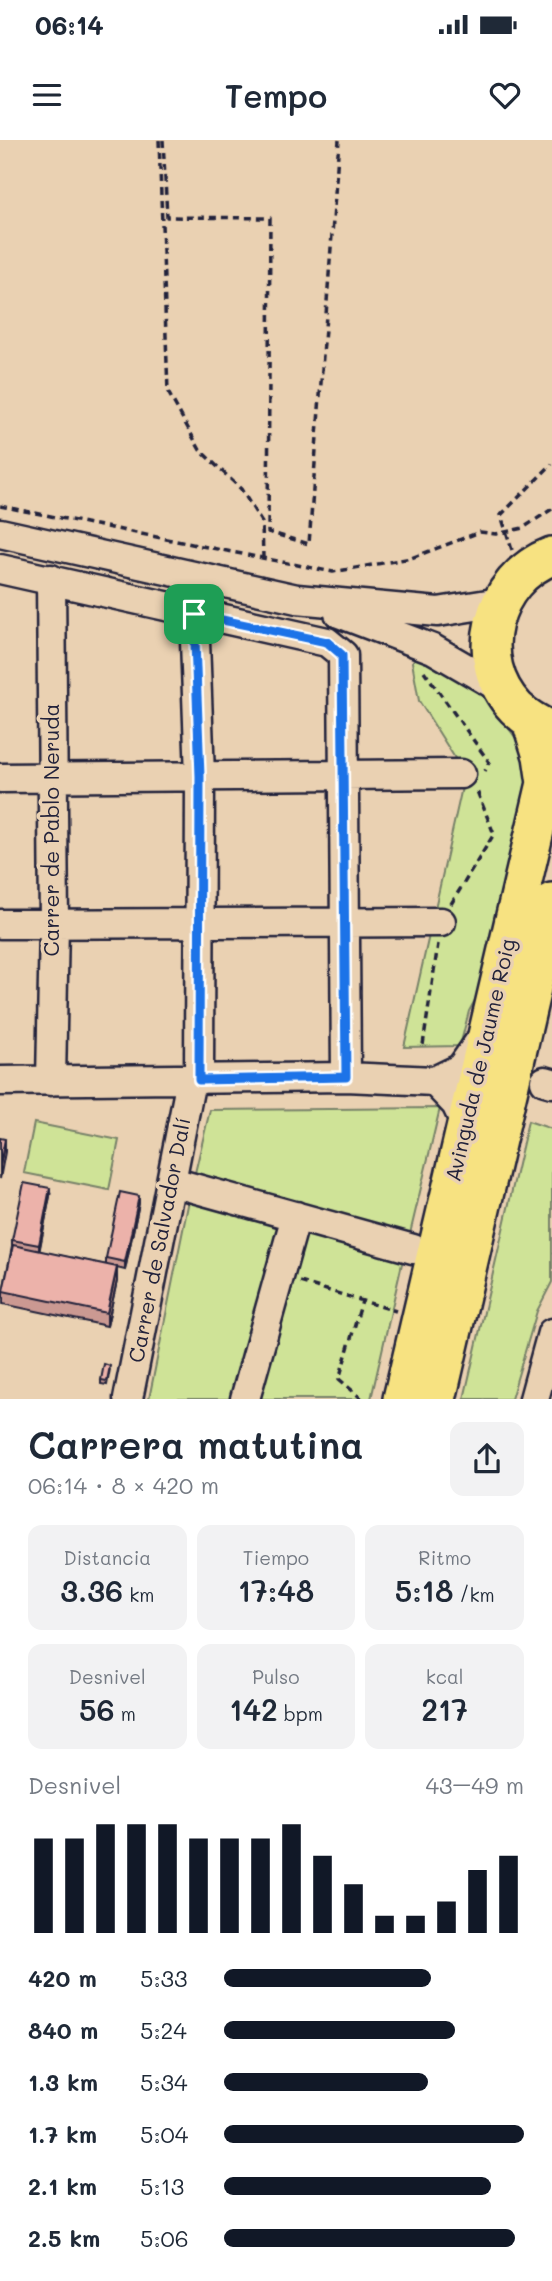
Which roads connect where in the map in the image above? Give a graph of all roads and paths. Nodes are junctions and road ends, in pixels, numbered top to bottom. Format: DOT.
graph roads {
  1 [pos="161,140"];
  2 [pos="339,140"];
  3 [pos="552,464"];
  4 [pos="0,506"];
  5 [pos="552,509"];
  6 [pos="0,533"];
  7 [pos="505,533"];
  8 [pos="263,557"];
  9 [pos="545,559"];
  10 [pos="0,569"];
  11 [pos="51,579"];
  12 [pos="297,598"];
  13 [pos="500,602"];
  14 [pos="194,614"];
  15 [pos="423,668"];
  16 [pos="502,689"];
  17 [pos="542,726"];
  18 [pos="343,774"];
  19 [pos="200,776"];
  20 [pos="53,777"];
  21 [pos="0,778"];
  22 [pos="473,780"];
  23 [pos="552,901"];
  24 [pos="346,922"];
  25 [pos="441,922"];
  26 [pos="200,923"];
  27 [pos="0,924"];
  28 [pos="54,924"];
  29 [pos="488,1030"];
  30 [pos="423,1045"];
  31 [pos="346,1077"];
  32 [pos="195,1080"];
  33 [pos="0,1081"];
  34 [pos="51,1081"];
  35 [pos="434,1081"];
  36 [pos="466,1125"];
  37 [pos="172,1182"];
  38 [pos="296,1216"];
  39 [pos="413,1249"];
  40 [pos="279,1276"];
  41 [pos="362,1301"];
  42 [pos="398,1311"];
  43 [pos="552,1333"];
  44 [pos="128,1399"];
  45 [pos="245,1399"];
  46 [pos="362,1399"];
  47 [pos="402,1399"];
  48 [pos="437,1399"];
  49 [pos="534,1399"];
  1 -- 2 [label="path"];
  1 -- 8 [label="path"];
  3 -- 7 [label="path"];
  4 -- 8 [label="path"];
  5 -- 7 [label="path"];
  6 -- 12 [label="street"];
  7 -- 8 [label="path"];
  7 -- 9 [label="path"];
  9 -- 13 [label="main road"];
  10 -- 11 [label="street"];
  11 -- 14 [label="street"];
  11 -- 20 [label="street, Carrer de Pablo Neruda"];
  12 -- 13 [label="street"];
  12 -- 16 [label="street"];
  13 -- 16 [label="main road"];
  14 -- 18 [label="street"];
  14 -- 19 [label="street, Carrer de Salvador Dalí"];
  15 -- 22 [label="path"];
  16 -- 17 [label="main road"];
  17 -- 29 [label="main road, Avinguda de Jaume Roig"];
  18 -- 19 [label="street"];
  18 -- 22 [label="street"];
  18 -- 24 [label="street"];
  19 -- 20 [label="street"];
  19 -- 26 [label="street, Carrer de Salvador Dalí"];
  20 -- 21 [label="street"];
  20 -- 28 [label="street, Carrer de Pablo Neruda"];
  22 -- 25 [label="path"];
  23 -- 48 [label="main road, Avinguda de Jaume Roig"];
  24 -- 25 [label="street"];
  24 -- 26 [label="street"];
  24 -- 31 [label="street"];
  25 -- 30 [label="path"];
  26 -- 28 [label="street"];
  26 -- 32 [label="street, Carrer de Salvador Dalí"];
  27 -- 28 [label="street"];
  28 -- 34 [label="street, Carrer de Pablo Neruda"];
  29 -- 35 [label="street"];
  29 -- 36 [label="main road, Avinguda de Jaume Roig"];
  31 -- 32 [label="street"];
  31 -- 35 [label="street"];
  32 -- 34 [label="street"];
  32 -- 37 [label="street, Carrer de Salvador Dalí"];
  33 -- 34 [label="street"];
  35 -- 36 [label="street"];
  36 -- 47 [label="main road, Avinguda de Jaume Roig"];
  37 -- 38 [label="street"];
  37 -- 44 [label="street, Carrer de Salvador Dalí"];
  38 -- 39 [label="street"];
  38 -- 40 [label="street"];
  40 -- 41 [label="path"];
  40 -- 45 [label="street"];
  41 -- 42 [label="path"];
  41 -- 46 [label="path"];
  43 -- 49 [label="street"];
}
